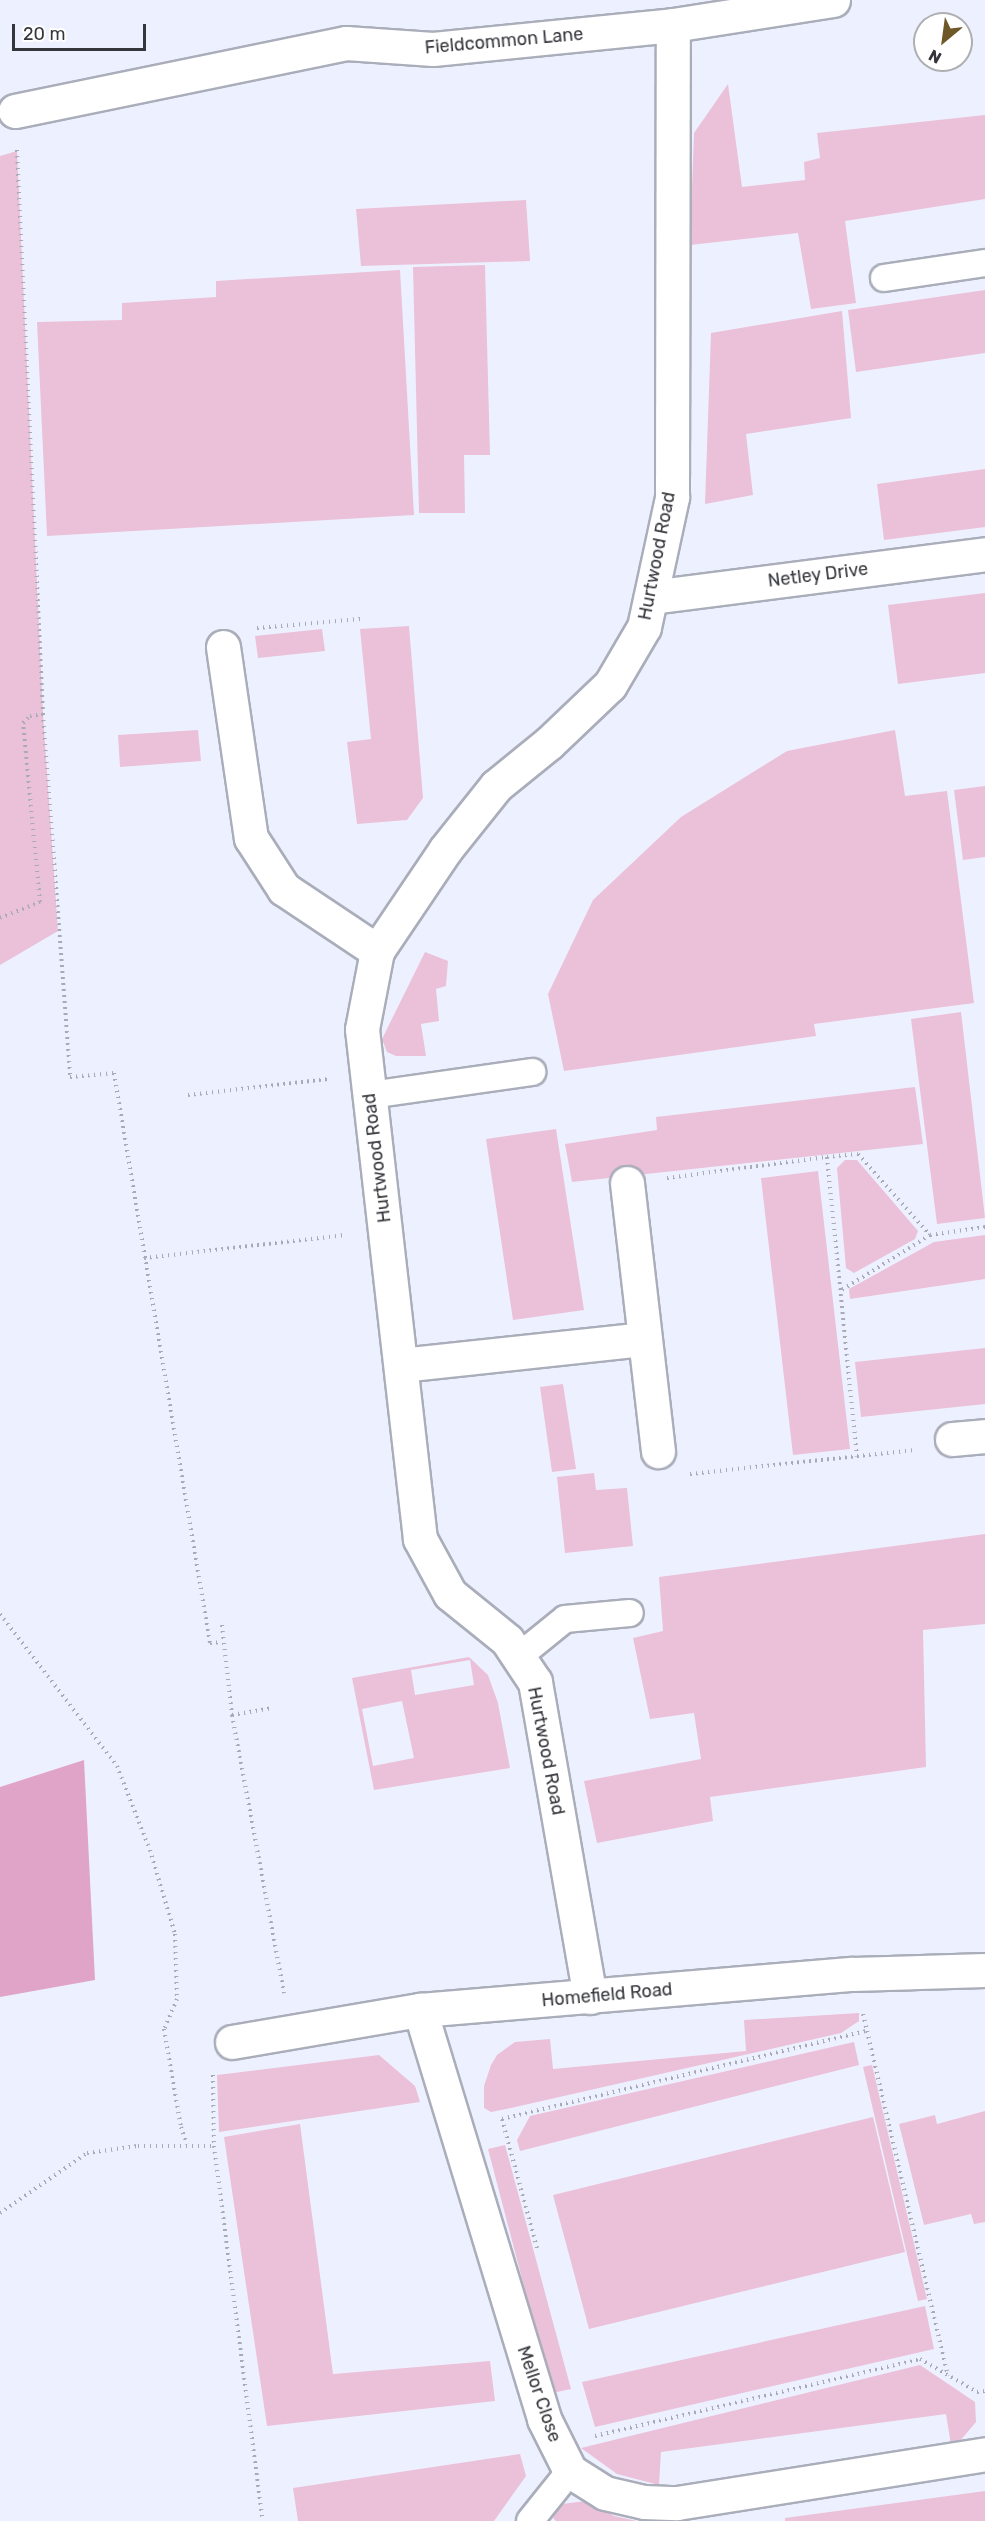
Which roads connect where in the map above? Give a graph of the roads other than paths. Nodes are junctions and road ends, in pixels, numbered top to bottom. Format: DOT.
graph roads {
  1 [pos="833,0"];
  2 [pos="673,25"];
  3 [pos="7,113"];
  4 [pos="985,263"];
  5 [pos="884,278"];
  6 [pos="985,554"];
  7 [pos="651,597"];
  8 [pos="223,647"];
  9 [pos="377,951"];
  10 [pos="532,1072"];
  11 [pos="369,1085"];
  12 [pos="627,1183"];
  13 [pos="645,1339"];
  14 [pos="401,1365"];
  15 [pos="985,1436"];
  16 [pos="952,1439"];
  17 [pos="658,1451"];
  18 [pos="630,1613"];
  19 [pos="518,1656"];
  20 [pos="985,1970"];
  21 [pos="590,1997"];
  22 [pos="420,2010"];
  23 [pos="232,2042"];
  24 [pos="985,2454"];
  25 [pos="563,2458"];
  26 [pos="530,2521"];
  1 -- 2 [label="street, Fieldcommon Lane"];
  2 -- 3 [label="street, Fieldcommon Lane"];
  2 -- 7 [label="street, Hurtwood Road"];
  4 -- 5 [label="lane"];
  6 -- 7 [label="street, Netley Drive"];
  7 -- 9 [label="street, Hurtwood Road"];
  8 -- 9 [label="street"];
  9 -- 11 [label="street, Hurtwood Road"];
  10 -- 11 [label="lane"];
  11 -- 14 [label="street, Hurtwood Road"];
  12 -- 13 [label="street"];
  13 -- 14 [label="street"];
  13 -- 17 [label="street"];
  14 -- 19 [label="street, Hurtwood Road"];
  15 -- 16 [label="street"];
  18 -- 19 [label="lane"];
  19 -- 21 [label="street, Hurtwood Road"];
  20 -- 21 [label="street, Homefield Road"];
  21 -- 22 [label="street, Homefield Road"];
  22 -- 23 [label="street, Homefield Road"];
  22 -- 25 [label="street, Mellor Close"];
  24 -- 25 [label="street"];
  25 -- 26 [label="lane"];
}
